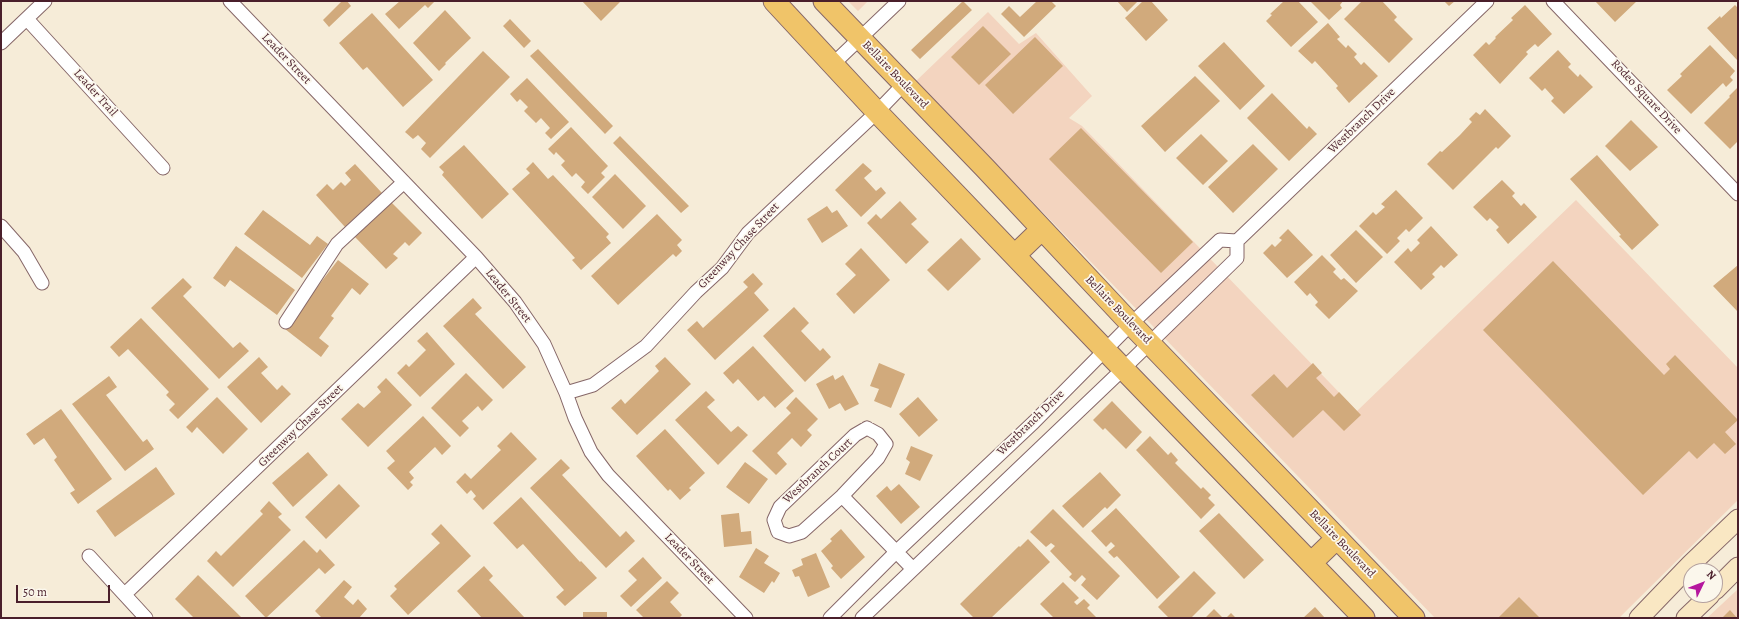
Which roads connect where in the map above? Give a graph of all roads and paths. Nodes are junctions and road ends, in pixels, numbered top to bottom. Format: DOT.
graph roads {
  1 [pos="45,1"];
  2 [pos="230,1"];
  3 [pos="774,1"];
  4 [pos="824,1"];
  5 [pos="899,1"];
  6 [pos="1487,1"];
  7 [pos="1553,1"];
  8 [pos="27,19"];
  9 [pos="860,39"];
  10 [pos="1,43"];
  11 [pos="833,64"];
  12 [pos="904,84"];
  13 [pos="877,112"];
  14 [pos="162,168"];
  15 [pos="404,182"];
  16 [pos="1738,194"];
  17 [pos="1,226"];
  18 [pos="1042,229"];
  19 [pos="1237,240"];
  20 [pos="1015,255"];
  21 [pos="476,257"];
  22 [pos="42,283"];
  23 [pos="286,322"];
  24 [pos="1131,324"];
  25 [pos="1150,343"];
  26 [pos="1106,351"];
  27 [pos="1123,369"];
  28 [pos="566,393"];
  29 [pos="842,496"];
  30 [pos="1738,519"];
  31 [pos="1337,538"];
  32 [pos="896,552"];
  33 [pos="89,556"];
  34 [pos="1311,563"];
  35 [pos="1738,567"];
  36 [pos="913,569"];
  37 [pos="1723,582"];
  38 [pos="125,594"];
  39 [pos="1702,603"];
  40 [pos="146,618"];
  41 [pos="746,618"];
  42 [pos="830,618"];
  43 [pos="862,618"];
  44 [pos="1364,618"];
  45 [pos="1414,618"];
  46 [pos="1639,618"];
  47 [pos="1686,618"];
  1 -- 8 [label="street"];
  2 -- 15 [label="street, Leader Street"];
  3 -- 11 [label="main road"];
  4 -- 9 [label="main road, Bellaire Boulevard"];
  5 -- 9 [label="street"];
  6 -- 19 [label="street, Westbranch Drive"];
  7 -- 16 [label="street, Rodeo Square Drive"];
  8 -- 10 [label="street"];
  8 -- 14 [label="street, Leader Trail"];
  9 -- 11 [label="street"];
  9 -- 12 [label="main road, Bellaire Boulevard"];
  11 -- 13 [label="main road"];
  12 -- 13 [label="street, Greenway Chase Street"];
  12 -- 18 [label="main road, Bellaire Boulevard"];
  13 -- 20 [label="main road"];
  13 -- 28 [label="street, Greenway Chase Street"];
  15 -- 21 [label="street, Leader Street"];
  15 -- 23 [label="street"];
  17 -- 22 [label="street"];
  18 -- 20 [label="main road"];
  18 -- 24 [label="main road, Bellaire Boulevard"];
  19 -- 24 [label="street, Westbranch Drive"];
  19 -- 25 [label="street, Westbranch Drive"];
  20 -- 26 [label="main road"];
  21 -- 28 [label="street, Leader Street"];
  21 -- 38 [label="street, Greenway Chase Street"];
  24 -- 25 [label="main road, Bellaire Boulevard"];
  24 -- 26 [label="street, Westbranch Drive"];
  25 -- 27 [label="street, Westbranch Drive"];
  25 -- 31 [label="main road, Bellaire Boulevard"];
  26 -- 27 [label="main road"];
  26 -- 32 [label="street, Westbranch Drive"];
  27 -- 34 [label="main road"];
  27 -- 36 [label="street, Westbranch Drive"];
  28 -- 41 [label="street, Leader Street"];
  29 -- 29 [label="street, Westbranch Court"];
  29 -- 32 [label="street"];
  30 -- 46 [label="main road"];
  31 -- 34 [label="main road"];
  31 -- 45 [label="main road, Bellaire Boulevard"];
  32 -- 36 [label="street"];
  32 -- 42 [label="street, Westbranch Drive"];
  33 -- 38 [label="street"];
  34 -- 44 [label="main road"];
  35 -- 37 [label="main road"];
  36 -- 43 [label="street, Westbranch Drive"];
  38 -- 40 [label="street"];
  39 -- 47 [label="main road"];
}
